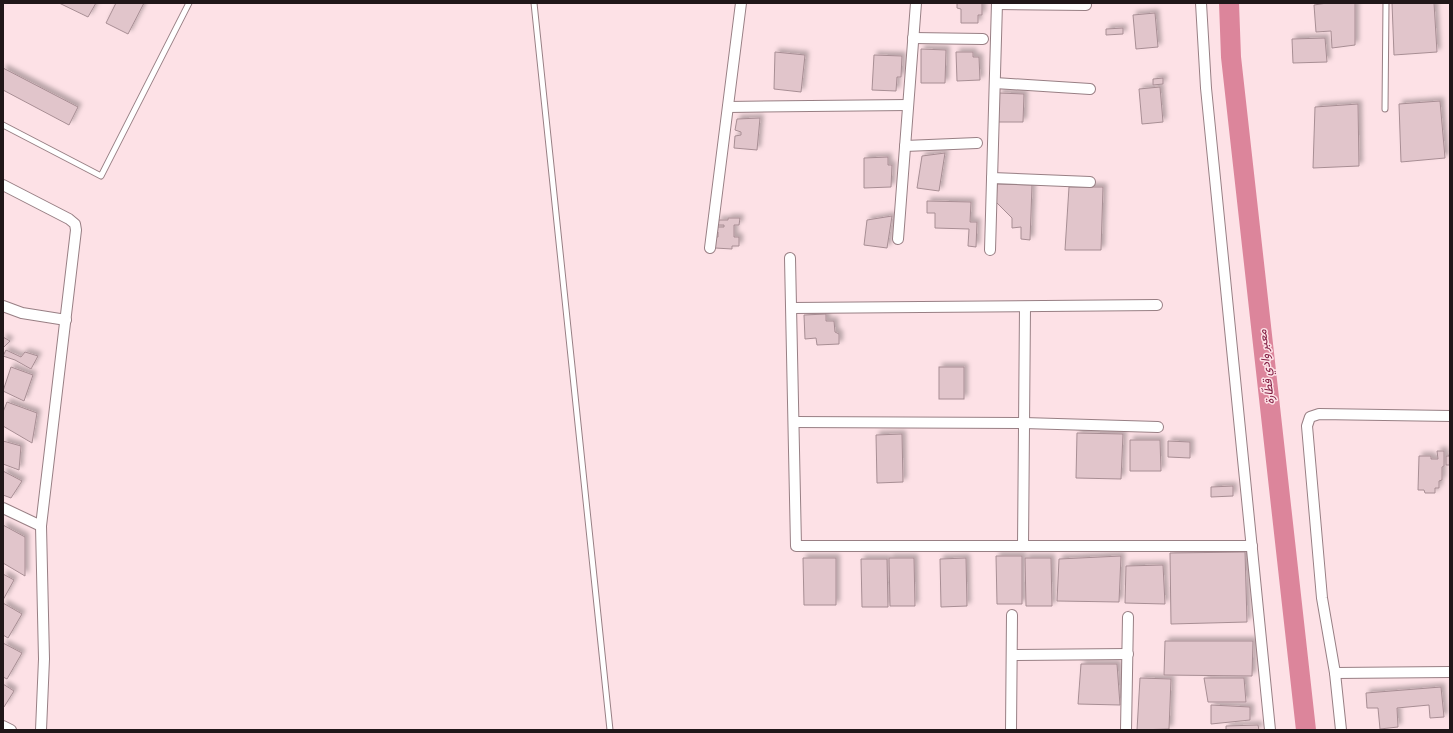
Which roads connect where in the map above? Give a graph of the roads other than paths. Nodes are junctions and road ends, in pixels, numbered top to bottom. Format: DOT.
graph roads {
  1 [pos="189,3"];
  2 [pos="534,3"];
  3 [pos="742,3"];
  4 [pos="916,3"];
  5 [pos="997,3"];
  6 [pos="1201,3"];
  7 [pos="1386,3"];
  8 [pos="1086,5"];
  9 [pos="913,38"];
  10 [pos="983,39"];
  11 [pos="994,83"];
  12 [pos="1090,89"];
  13 [pos="908,105"];
  14 [pos="728,107"];
  15 [pos="1385,109"];
  16 [pos="3,125"];
  17 [pos="977,143"];
  18 [pos="905,146"];
  19 [pos="992,178"];
  20 [pos="1090,182"];
  21 [pos="3,185"];
  22 [pos="898,239"];
  23 [pos="710,248"];
  24 [pos="990,250"];
  25 [pos="790,258"];
  26 [pos="1157,305"];
  27 [pos="3,306"];
  28 [pos="1025,307"];
  29 [pos="792,308"];
  30 [pos="66,320"];
  31 [pos="1450,416"];
  32 [pos="794,422"];
  33 [pos="1024,423"];
  34 [pos="1158,427"];
  35 [pos="3,508"];
  36 [pos="41,526"];
  37 [pos="1023,546"];
  38 [pos="1252,546"];
  39 [pos="1012,615"];
  40 [pos="1128,617"];
  41 [pos="1128,654"];
  42 [pos="1012,655"];
  43 [pos="1450,672"];
  44 [pos="1335,673"];
  45 [pos="3,726"];
  46 [pos="11,730"];
  47 [pos="41,730"];
  48 [pos="610,730"];
  49 [pos="1010,730"];
  50 [pos="1126,730"];
  51 [pos="1270,730"];
  52 [pos="1341,730"];
  1 -- 16 [label="lane"];
  2 -- 48 [label="lane"];
  3 -- 14 [label="street"];
  4 -- 9 [label="street"];
  5 -- 8 [label="street"];
  5 -- 11 [label="street"];
  6 -- 38 [label="street"];
  7 -- 15 [label="lane"];
  9 -- 10 [label="street"];
  9 -- 13 [label="street"];
  11 -- 12 [label="street"];
  11 -- 19 [label="street"];
  13 -- 14 [label="street"];
  13 -- 18 [label="street"];
  14 -- 23 [label="street"];
  17 -- 18 [label="street"];
  18 -- 22 [label="street"];
  19 -- 20 [label="street"];
  19 -- 24 [label="street"];
  21 -- 30 [label="street"];
  25 -- 29 [label="street"];
  26 -- 28 [label="street"];
  27 -- 30 [label="street"];
  28 -- 29 [label="street"];
  28 -- 33 [label="street"];
  29 -- 32 [label="street"];
  30 -- 36 [label="street"];
  31 -- 44 [label="street"];
  32 -- 33 [label="street"];
  32 -- 37 [label="street"];
  33 -- 34 [label="street"];
  33 -- 37 [label="street"];
  35 -- 36 [label="street"];
  36 -- 47 [label="street"];
  37 -- 38 [label="street"];
  38 -- 51 [label="street"];
  39 -- 42 [label="street"];
  40 -- 41 [label="street"];
  41 -- 42 [label="street"];
  41 -- 50 [label="street"];
  42 -- 49 [label="street"];
  43 -- 44 [label="street"];
  44 -- 52 [label="street"];
  45 -- 46 [label="street"];
}
